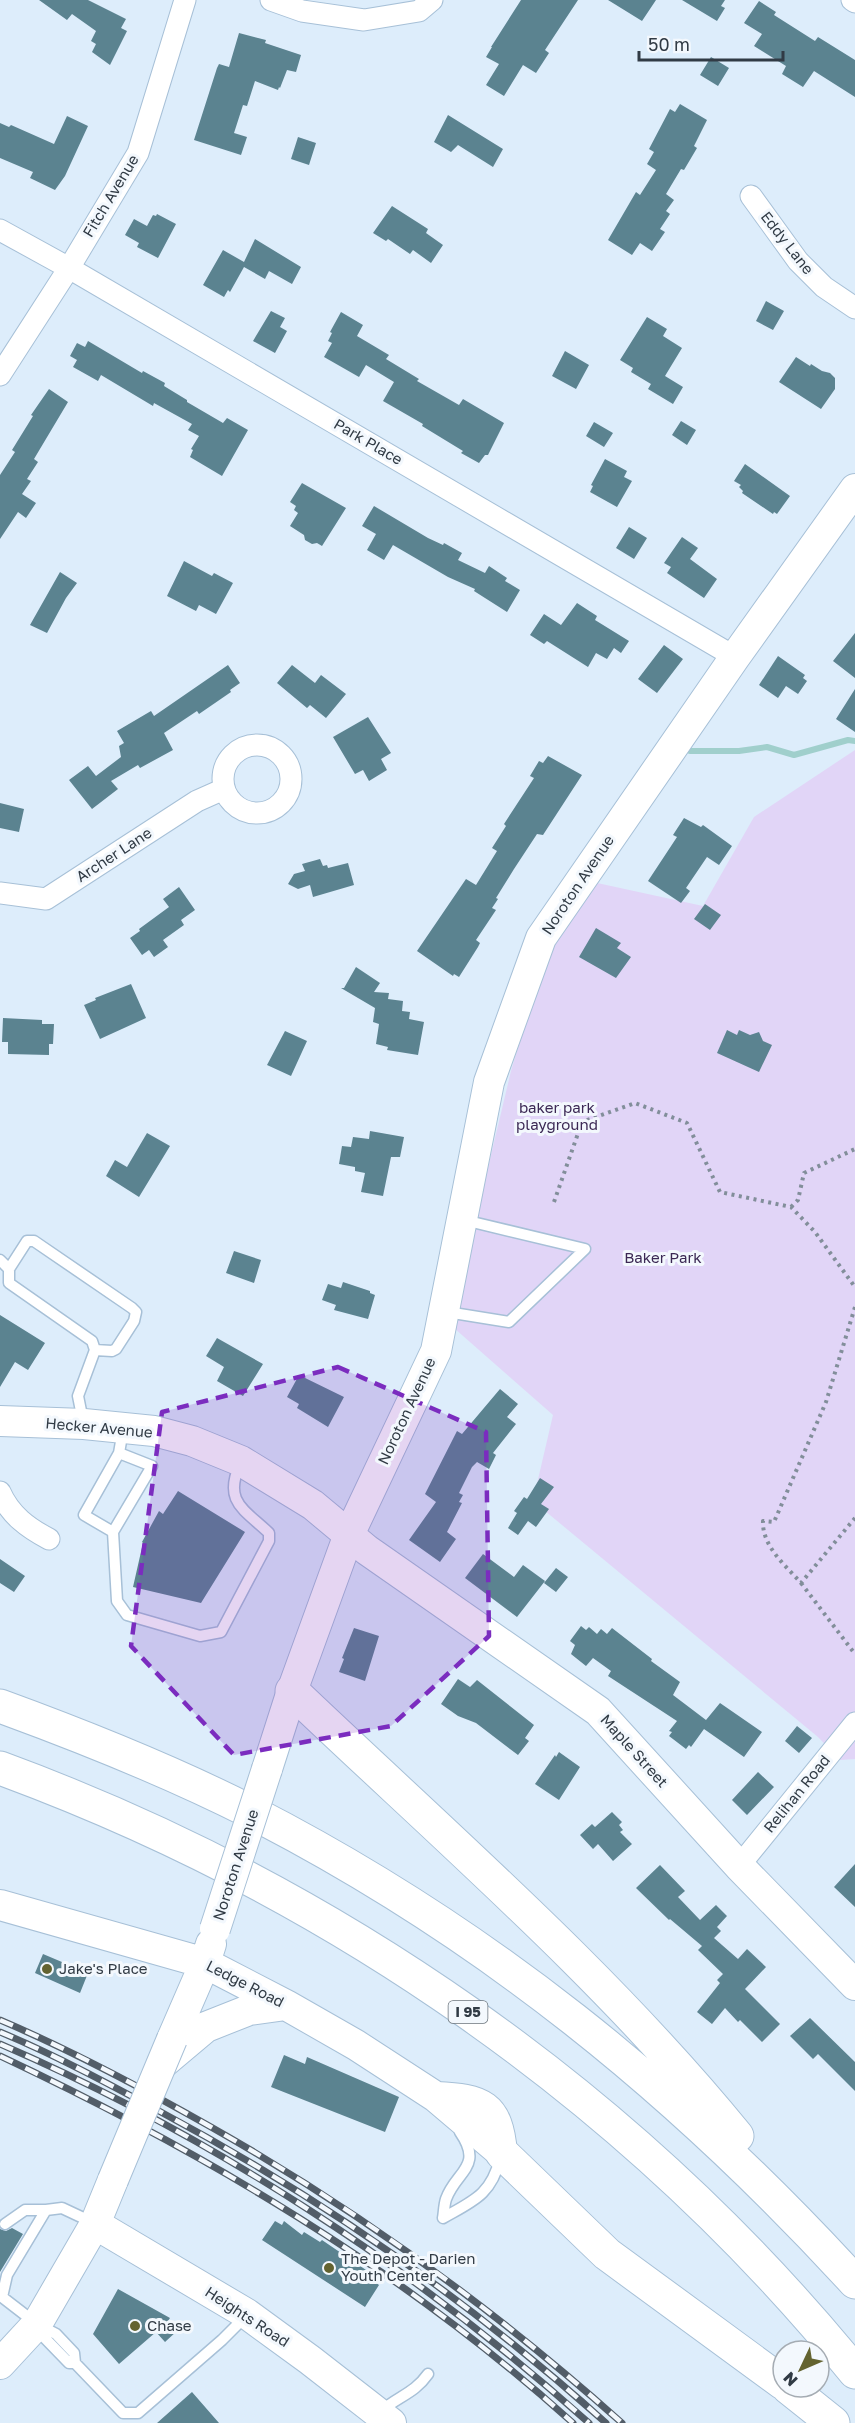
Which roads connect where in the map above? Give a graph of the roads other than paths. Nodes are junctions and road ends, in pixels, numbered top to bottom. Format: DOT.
graph roads {
  1 [pos="185,0"];
  2 [pos="271,0"];
  3 [pos="432,0"];
  4 [pos="752,196"];
  5 [pos="0,230"];
  6 [pos="69,268"];
  7 [pos="855,308"];
  8 [pos="0,375"];
  9 [pos="855,489"];
  10 [pos="735,657"];
  11 [pos="224,789"];
  12 [pos="0,893"];
  13 [pos="462,1220"];
  14 [pos="0,1260"];
  15 [pos="9,1269"];
  16 [pos="444,1311"];
  17 [pos="94,1350"];
  18 [pos="0,1421"];
  19 [pos="84,1424"];
  20 [pos="121,1441"];
  21 [pos="241,1461"];
  22 [pos="0,1492"];
  23 [pos="113,1532"];
  24 [pos="348,1537"];
  25 [pos="49,1539"];
  26 [pos="292,1691"];
  27 [pos="0,1706"];
  28 [pos="855,1723"];
  29 [pos="0,1768"];
  30 [pos="739,1866"];
  31 [pos="0,1905"];
  32 [pos="205,1963"];
  33 [pos="855,1985"];
  34 [pos="286,2005"];
  35 [pos="167,2052"];
  36 [pos="436,2097"];
  37 [pos="502,2153"];
  38 [pos="46,2210"];
  39 [pos="95,2223"];
  40 [pos="5,2224"];
  41 [pos="812,2235"];
  42 [pos="855,2282"];
  43 [pos="1,2296"];
  44 [pos="247,2314"];
  45 [pos="35,2325"];
  46 [pos="0,2363"];
  47 [pos="855,2372"];
  48 [pos="428,2374"];
  49 [pos="771,2375"];
  50 [pos="803,2399"];
  51 [pos="386,2420"];
  52 [pos="833,2423"];
  1 -- 6 [label="street, Fitch Avenue"];
  2 -- 3 [label="street"];
  4 -- 7 [label="street, Eddy Lane"];
  5 -- 6 [label="street, Park Place"];
  6 -- 8 [label="street, Fitch Avenue"];
  6 -- 10 [label="street, Park Place"];
  9 -- 10 [label="main road, Noroton Avenue"];
  10 -- 13 [label="main road, Noroton Avenue"];
  11 -- 12 [label="street, Archer Lane"];
  13 -- 16 [label="main road, Noroton Avenue"];
  13 -- 16 [label="lane"];
  14 -- 15 [label="lane"];
  15 -- 17 [label="lane"];
  15 -- 17 [label="lane"];
  16 -- 24 [label="main road, Noroton Avenue"];
  17 -- 19 [label="lane"];
  18 -- 19 [label="main road, Hecker Avenue"];
  19 -- 20 [label="main road, Hecker Avenue"];
  20 -- 21 [label="main road, Hecker Avenue"];
  20 -- 23 [label="lane"];
  20 -- 23 [label="lane"];
  21 -- 23 [label="lane"];
  21 -- 24 [label="main road, Hecker Avenue"];
  22 -- 25 [label="street"];
  24 -- 26 [label="main road, Noroton Avenue"];
  24 -- 30 [label="main road, Maple Street"];
  26 -- 32 [label="main road, Noroton Avenue, bridge"];
  26 -- 41 [label="highway"];
  27 -- 41 [label="highway"];
  28 -- 30 [label="street, Relihan Road"];
  29 -- 47 [label="highway, I 95"];
  30 -- 33 [label="main road, Maple Street"];
  31 -- 32 [label="main road, Ledge Road"];
  32 -- 34 [label="main road, Ledge Road"];
  32 -- 35 [label="main road, Noroton Avenue"];
  34 -- 35 [label="main road"];
  34 -- 36 [label="main road, Ledge Road"];
  35 -- 39 [label="main road, Noroton Avenue, bridge"];
  36 -- 37 [label="main road, Ledge Road"];
  36 -- 37 [label="lane"];
  37 -- 49 [label="highway"];
  38 -- 39 [label="lane"];
  38 -- 40 [label="lane"];
  38 -- 43 [label="lane"];
  39 -- 44 [label="main road, Heights Road"];
  39 -- 45 [label="main road, Noroton Avenue"];
  41 -- 42 [label="highway"];
  43 -- 45 [label="lane"];
  44 -- 45 [label="lane"];
  44 -- 51 [label="main road, Heights Road"];
  45 -- 46 [label="main road, Noroton Avenue"];
  48 -- 51 [label="lane"];
  50 -- 52 [label="highway"];
}
